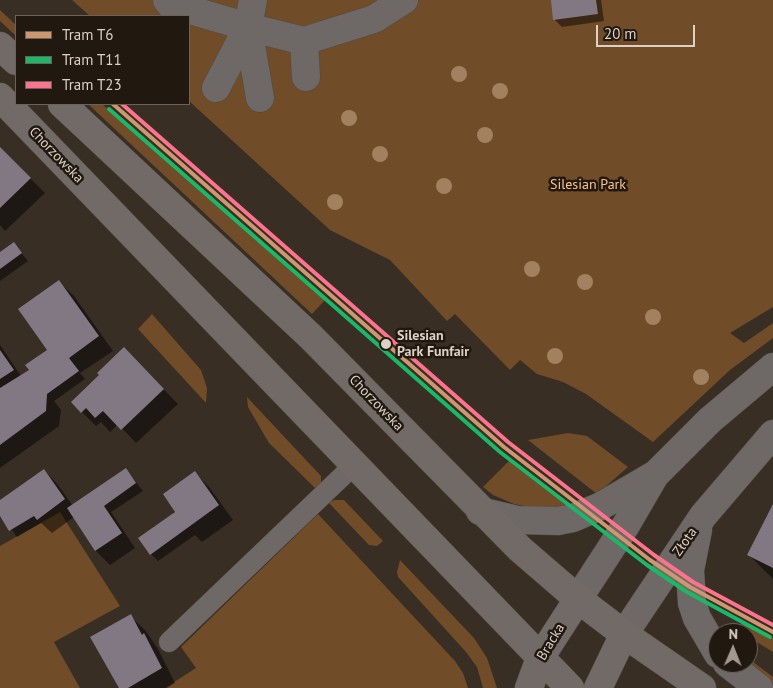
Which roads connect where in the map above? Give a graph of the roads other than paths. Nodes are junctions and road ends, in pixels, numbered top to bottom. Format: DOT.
graph roads {
  1 [pos="253,0"];
  2 [pos="404,0"];
  3 [pos="165,7"];
  4 [pos="248,28"];
  5 [pos="304,41"];
  6 [pos="0,46"];
  7 [pos="15,60"];
  8 [pos="306,77"];
  9 [pos="216,88"];
  10 [pos="0,97"];
  11 [pos="260,98"];
  12 [pos="63,105"];
  13 [pos="773,367"];
  14 [pos="773,434"];
  15 [pos="354,466"];
  16 [pos="656,474"];
  17 [pos="480,511"];
  18 [pos="701,519"];
  19 [pos="578,599"];
  20 [pos="624,634"];
  21 [pos="708,638"];
  22 [pos="169,642"];
  23 [pos="540,658"];
  24 [pos="740,673"];
  25 [pos="529,688"];
  26 [pos="570,688"];
  27 [pos="598,688"];
  28 [pos="702,688"];
  29 [pos="759,688"];
  1 -- 4 [label="street"];
  2 -- 5 [label="street"];
  3 -- 4 [label="street"];
  4 -- 5 [label="street"];
  4 -- 9 [label="street"];
  4 -- 11 [label="street"];
  5 -- 8 [label="street"];
  6 -- 7 [label="main road"];
  10 -- 15 [label="main road, Chorzowska"];
  12 -- 17 [label="main road, Chorzowska"];
  13 -- 16 [label="street"];
  14 -- 18 [label="street, Złota"];
  15 -- 22 [label="lane"];
  15 -- 23 [label="main road, Chorzowska"];
  16 -- 17 [label="street"];
  16 -- 19 [label="street"];
  17 -- 19 [label="main road, Chorzowska"];
  18 -- 20 [label="street, Złota"];
  18 -- 21 [label="street"];
  19 -- 20 [label="main road, Chorzowska"];
  19 -- 23 [label="main road, Bracka"];
  20 -- 27 [label="main road, Złota"];
  20 -- 28 [label="main road, Chorzowska"];
  23 -- 25 [label="main road, Bracka"];
  23 -- 26 [label="main road, Chorzowska"];
  24 -- 29 [label="street"];
}
